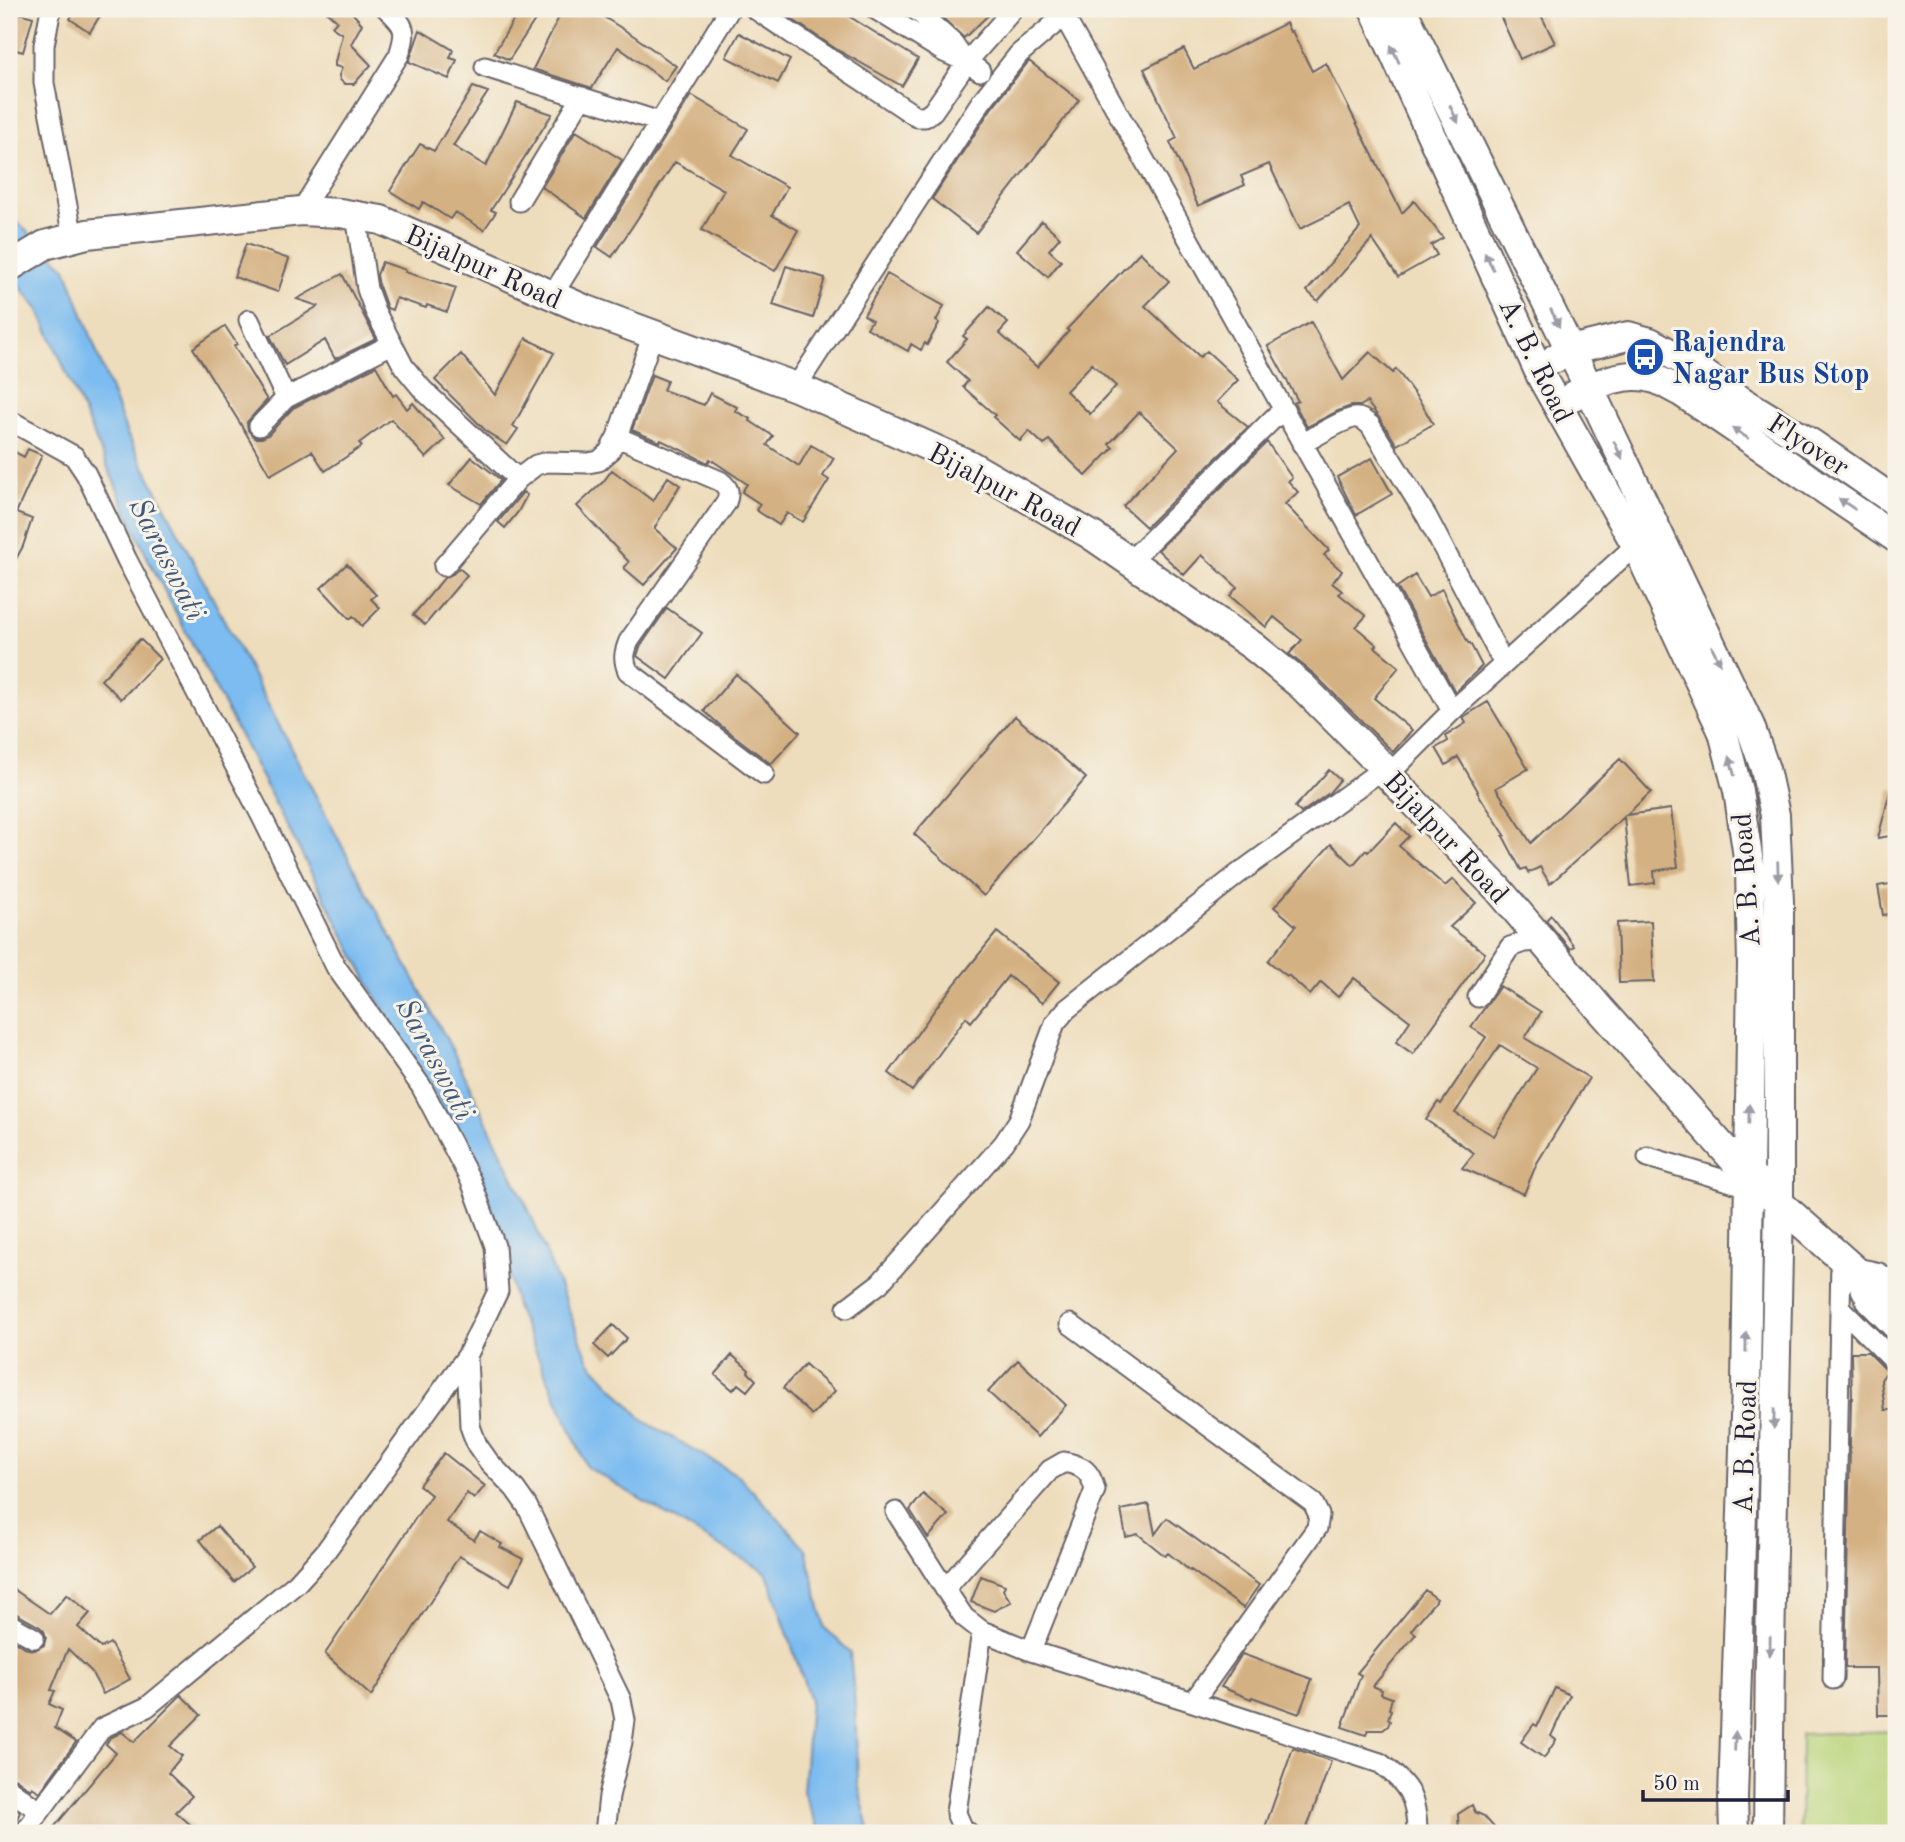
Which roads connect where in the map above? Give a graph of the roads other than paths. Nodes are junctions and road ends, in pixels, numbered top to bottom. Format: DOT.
graph roads {
  1 [pos="51,9"];
  2 [pos="387,9"];
  3 [pos="755,9"];
  4 [pos="875,9"];
  5 [pos="915,9"];
  6 [pos="1012,9"];
  7 [pos="1374,9"];
  8 [pos="1405,10"];
  9 [pos="1065,11"];
  10 [pos="728,12"];
  11 [pos="485,67"];
  12 [pos="984,73"];
  13 [pos="582,97"];
  14 [pos="660,122"];
  15 [pos="519,201"];
  16 [pos="301,211"];
  17 [pos="356,215"];
  18 [pos="73,238"];
  19 [pos="9,267"];
  20 [pos="552,296"];
  21 [pos="249,320"];
  22 [pos="653,334"];
  23 [pos="392,344"];
  24 [pos="1570,350"];
  25 [pos="1538,368"];
  26 [pos="796,387"];
  27 [pos="1589,388"];
  28 [pos="286,398"];
  29 [pos="1558,405"];
  30 [pos="1283,409"];
  31 [pos="9,420"];
  32 [pos="259,426"];
  33 [pos="617,437"];
  34 [pos="1302,444"];
  35 [pos="518,479"];
  36 [pos="1896,502"];
  37 [pos="1896,538"];
  38 [pos="1636,545"];
  39 [pos="1130,561"];
  40 [pos="444,566"];
  41 [pos="1504,664"];
  42 [pos="1452,711"];
  43 [pos="1386,772"];
  44 [pos="764,774"];
  45 [pos="1542,941"];
  46 [pos="1478,997"];
  47 [pos="1648,1157"];
  48 [pos="1748,1180"];
  49 [pos="1779,1203"];
  50 [pos="1850,1266"];
  51 [pos="1896,1288"];
  52 [pos="1840,1307"];
  53 [pos="847,1308"];
  54 [pos="1070,1324"];
  55 [pos="1896,1325"];
  56 [pos="467,1356"];
  57 [pos="1896,1363"];
  58 [pos="896,1512"];
  59 [pos="945,1589"];
  60 [pos="9,1624"];
  61 [pos="982,1631"];
  62 [pos="34,1639"];
  63 [pos="1031,1651"];
  64 [pos="1833,1679"];
  65 [pos="1193,1702"];
  66 [pos="9,1789"];
  67 [pos="39,1811"];
  68 [pos="24,1833"];
  69 [pos="606,1833"];
  70 [pos="969,1833"];
  71 [pos="1417,1833"];
  72 [pos="1734,1833"];
  73 [pos="1768,1833"];
  1 -- 18 [label="street"];
  2 -- 16 [label="street"];
  3 -- 12 [label="street"];
  4 -- 12 [label="street"];
  5 -- 12 [label="street"];
  6 -- 12 [label="street"];
  25 -- 7 [label="main road, A. B. Road, one-way"];
  8 -- 24 [label="main road, A. B. Road, one-way"];
  9 -- 12 [label="street"];
  9 -- 30 [label="street"];
  10 -- 14 [label="street"];
  11 -- 13 [label="street"];
  12 -- 26 [label="street"];
  13 -- 14 [label="street"];
  13 -- 15 [label="street"];
  14 -- 20 [label="street"];
  16 -- 17 [label="main road, Bijalpur Road"];
  16 -- 18 [label="main road, Bijalpur Road"];
  17 -- 20 [label="main road, Bijalpur Road"];
  17 -- 23 [label="street"];
  18 -- 19 [label="main road, Bijalpur Road"];
  20 -- 22 [label="main road, Bijalpur Road"];
  21 -- 28 [label="street"];
  22 -- 26 [label="main road, Bijalpur Road"];
  22 -- 33 [label="street"];
  23 -- 28 [label="street"];
  23 -- 35 [label="street"];
  24 -- 25 [label="main road, Flyover"];
  24 -- 27 [label="main road, A. B. Road"];
  24 -- 36 [label="main road, Flyover"];
  25 -- 29 [label="main road, A. B. Road"];
  26 -- 39 [label="main road, Bijalpur Road"];
  27 -- 29 [label="main road, Flyover"];
  37 -- 27 [label="main road, Flyover, one-way"];
  27 -- 49 [label="main road, A. B. Road, one-way"];
  28 -- 32 [label="street"];
  29 -- 38 [label="main road, A. B. Road"];
  30 -- 34 [label="street"];
  30 -- 39 [label="street"];
  31 -- 56 [label="street"];
  33 -- 35 [label="street"];
  33 -- 44 [label="street"];
  34 -- 41 [label="street"];
  34 -- 42 [label="street"];
  35 -- 40 [label="street"];
  38 -- 41 [label="street"];
  48 -- 38 [label="main road, A. B. Road, one-way"];
  39 -- 43 [label="main road, Bijalpur Road"];
  41 -- 42 [label="street"];
  42 -- 43 [label="street"];
  43 -- 45 [label="main road, Bijalpur Road"];
  43 -- 53 [label="street"];
  45 -- 46 [label="street"];
  45 -- 48 [label="main road, Bijalpur Road"];
  47 -- 48 [label="street"];
  48 -- 49 [label="main road, Bijalpur Road"];
  72 -- 48 [label="main road, A. B. Road, one-way"];
  49 -- 50 [label="main road, Bijalpur Road"];
  49 -- 73 [label="main road, A. B. Road, one-way"];
  50 -- 51 [label="main road"];
  50 -- 52 [label="street"];
  50 -- 55 [label="main road"];
  52 -- 57 [label="street"];
  52 -- 64 [label="street"];
  54 -- 65 [label="street"];
  56 -- 67 [label="street"];
  56 -- 69 [label="street"];
  58 -- 59 [label="street"];
  59 -- 61 [label="street"];
  59 -- 63 [label="street"];
  60 -- 62 [label="street"];
  61 -- 63 [label="street"];
  61 -- 70 [label="street"];
  63 -- 65 [label="street"];
  65 -- 71 [label="street"];
  66 -- 67 [label="street"];
  67 -- 68 [label="street"];
}
